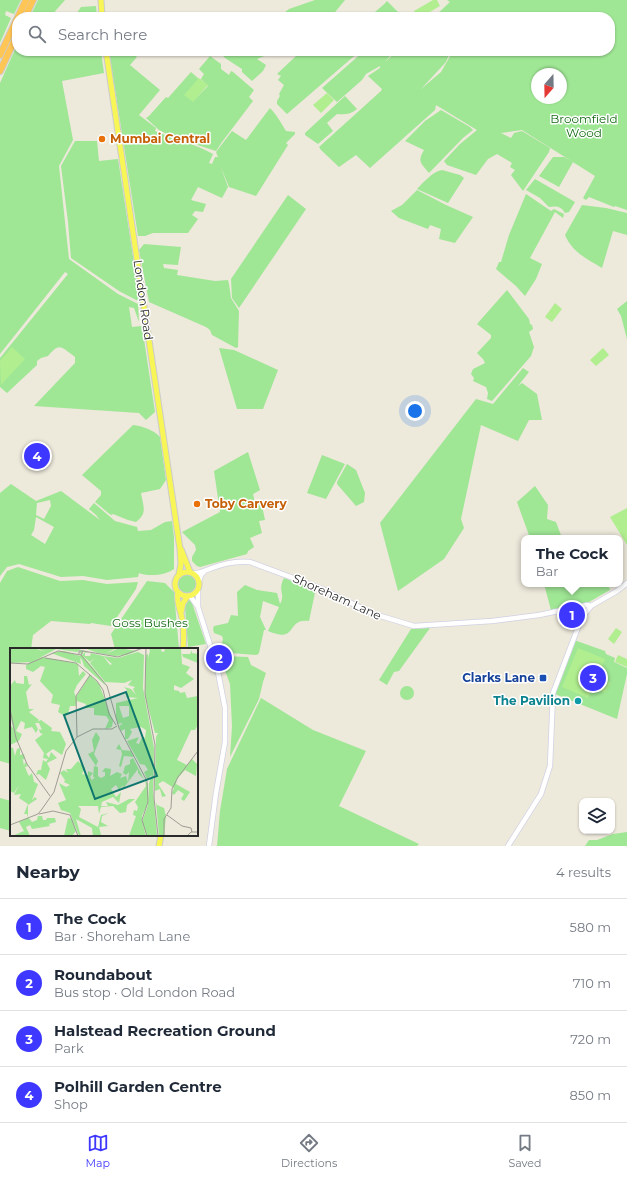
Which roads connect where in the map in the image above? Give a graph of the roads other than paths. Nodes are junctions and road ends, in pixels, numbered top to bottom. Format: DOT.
graph roads {
  1 [pos="26,0"];
  2 [pos="33,0"];
  3 [pos="101,0"];
  4 [pos="20,12"];
  5 [pos="27,12"];
  6 [pos="102,12"];
  7 [pos="12,29"];
  8 [pos="12,46"];
  9 [pos="0,55"];
  10 [pos="107,56"];
  11 [pos="0,71"];
  12 [pos="180,548"];
  13 [pos="205,571"];
  14 [pos="192,572"];
  15 [pos="179,574"];
  16 [pos="199,581"];
  17 [pos="622,587"];
  18 [pos="198,590"];
  19 [pos="178,592"];
  20 [pos="189,596"];
  21 [pos="591,606"];
  22 [pos="198,607"];
  23 [pos="181,614"];
  24 [pos="183,648"];
  25 [pos="161,836"];
  26 [pos="159,846"];
  27 [pos="209,846"];
  28 [pos="508,846"];
  1 -- 4 [label="highway"];
  2 -- 5 [label="highway"];
  3 -- 6 [label="main road"];
  7 -- 9 [label="highway"];
  8 -- 11 [label="highway"];
  10 -- 12 [label="main road, London Road"];
  12 -- 14 [label="main road, London Road"];
  12 -- 15 [label="main road, London Road"];
  13 -- 14 [label="street, Shoreham Lane"];
  13 -- 16 [label="street"];
  13 -- 21 [label="street, Shoreham Lane"];
  14 -- 15 [label="main road"];
  14 -- 16 [label="main road"];
  15 -- 19 [label="main road"];
  16 -- 18 [label="main road"];
  17 -- 21 [label="street"];
  18 -- 20 [label="main road"];
  18 -- 22 [label="street"];
  19 -- 20 [label="main road"];
  19 -- 23 [label="main road"];
  20 -- 22 [label="street"];
  20 -- 23 [label="main road"];
  21 -- 28 [label="street"];
  22 -- 27 [label="street"];
  23 -- 24 [label="main road"];
  25 -- 26 [label="main road"];
}
